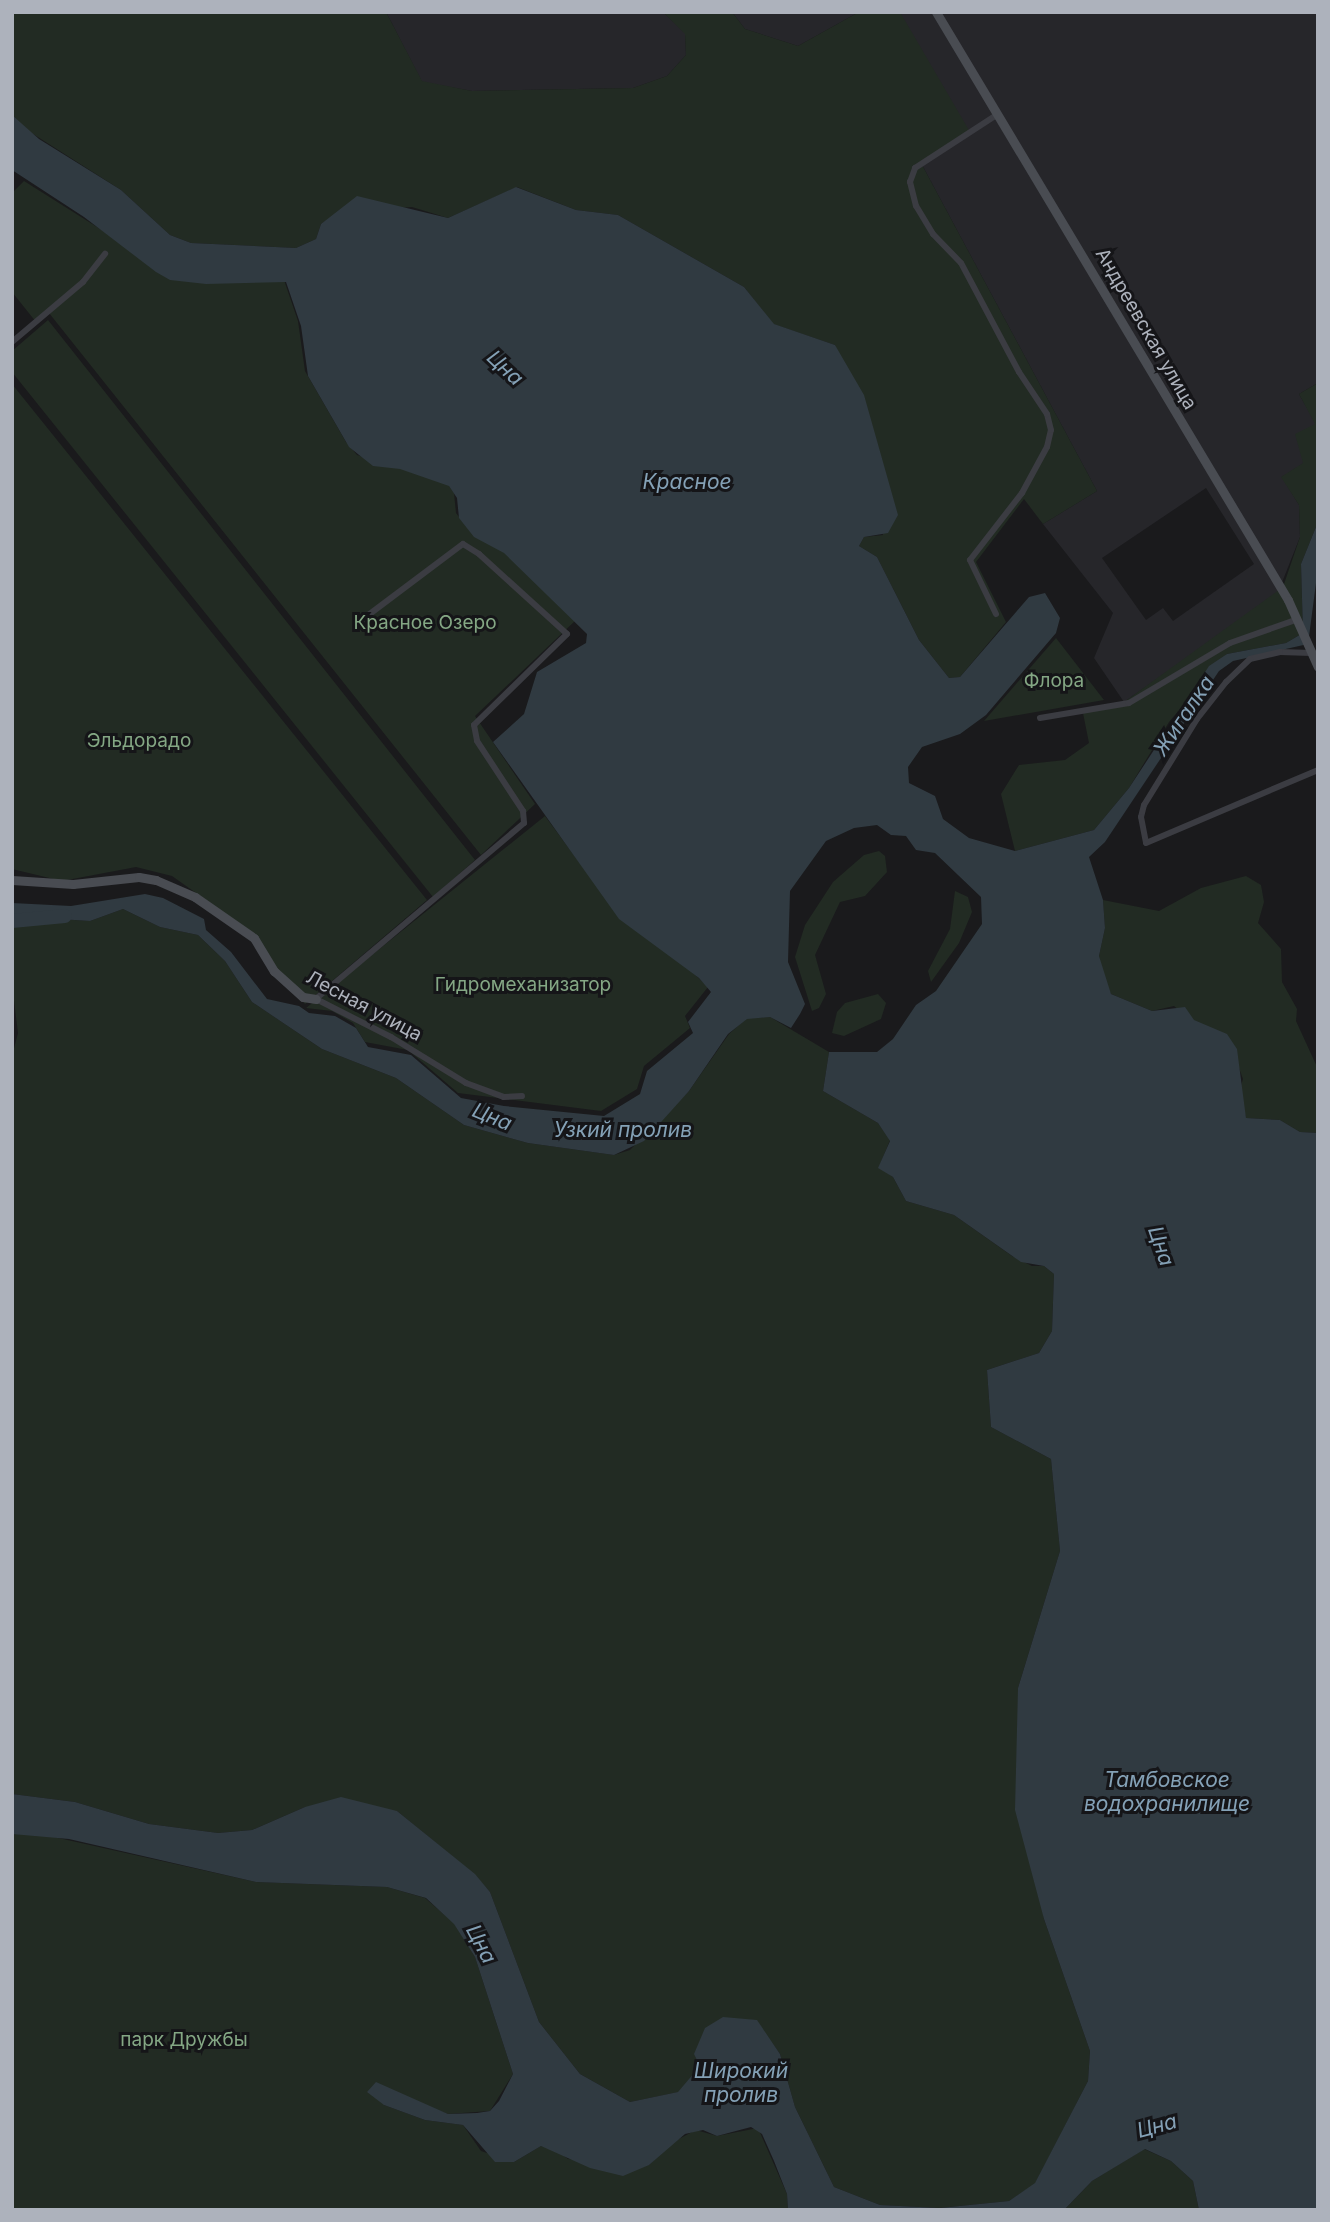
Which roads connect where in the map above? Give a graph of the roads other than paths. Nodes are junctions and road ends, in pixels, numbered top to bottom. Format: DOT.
graph roads {
  1 [pos="936,12"];
  2 [pos="998,114"];
  3 [pos="105,254"];
  4 [pos="12,342"];
  5 [pos="996,614"];
  6 [pos="359,622"];
  7 [pos="1299,623"];
  8 [pos="1310,649"];
  9 [pos="1318,667"];
  10 [pos="1040,718"];
  11 [pos="1318,770"];
  12 [pos="12,880"];
  13 [pos="316,999"];
  14 [pos="522,1096"];
  1 -- 2 [label="street, Андреевская улица"];
  2 -- 5 [label="street"];
  2 -- 7 [label="street, Андреевская улица"];
  3 -- 4 [label="street"];
  6 -- 13 [label="street"];
  7 -- 8 [label="street, Андреевская улица"];
  7 -- 10 [label="street"];
  8 -- 9 [label="street, Андреевская улица"];
  8 -- 11 [label="street"];
  12 -- 13 [label="street, Лесная улица"];
  13 -- 14 [label="street, Лесная улица"];
}
